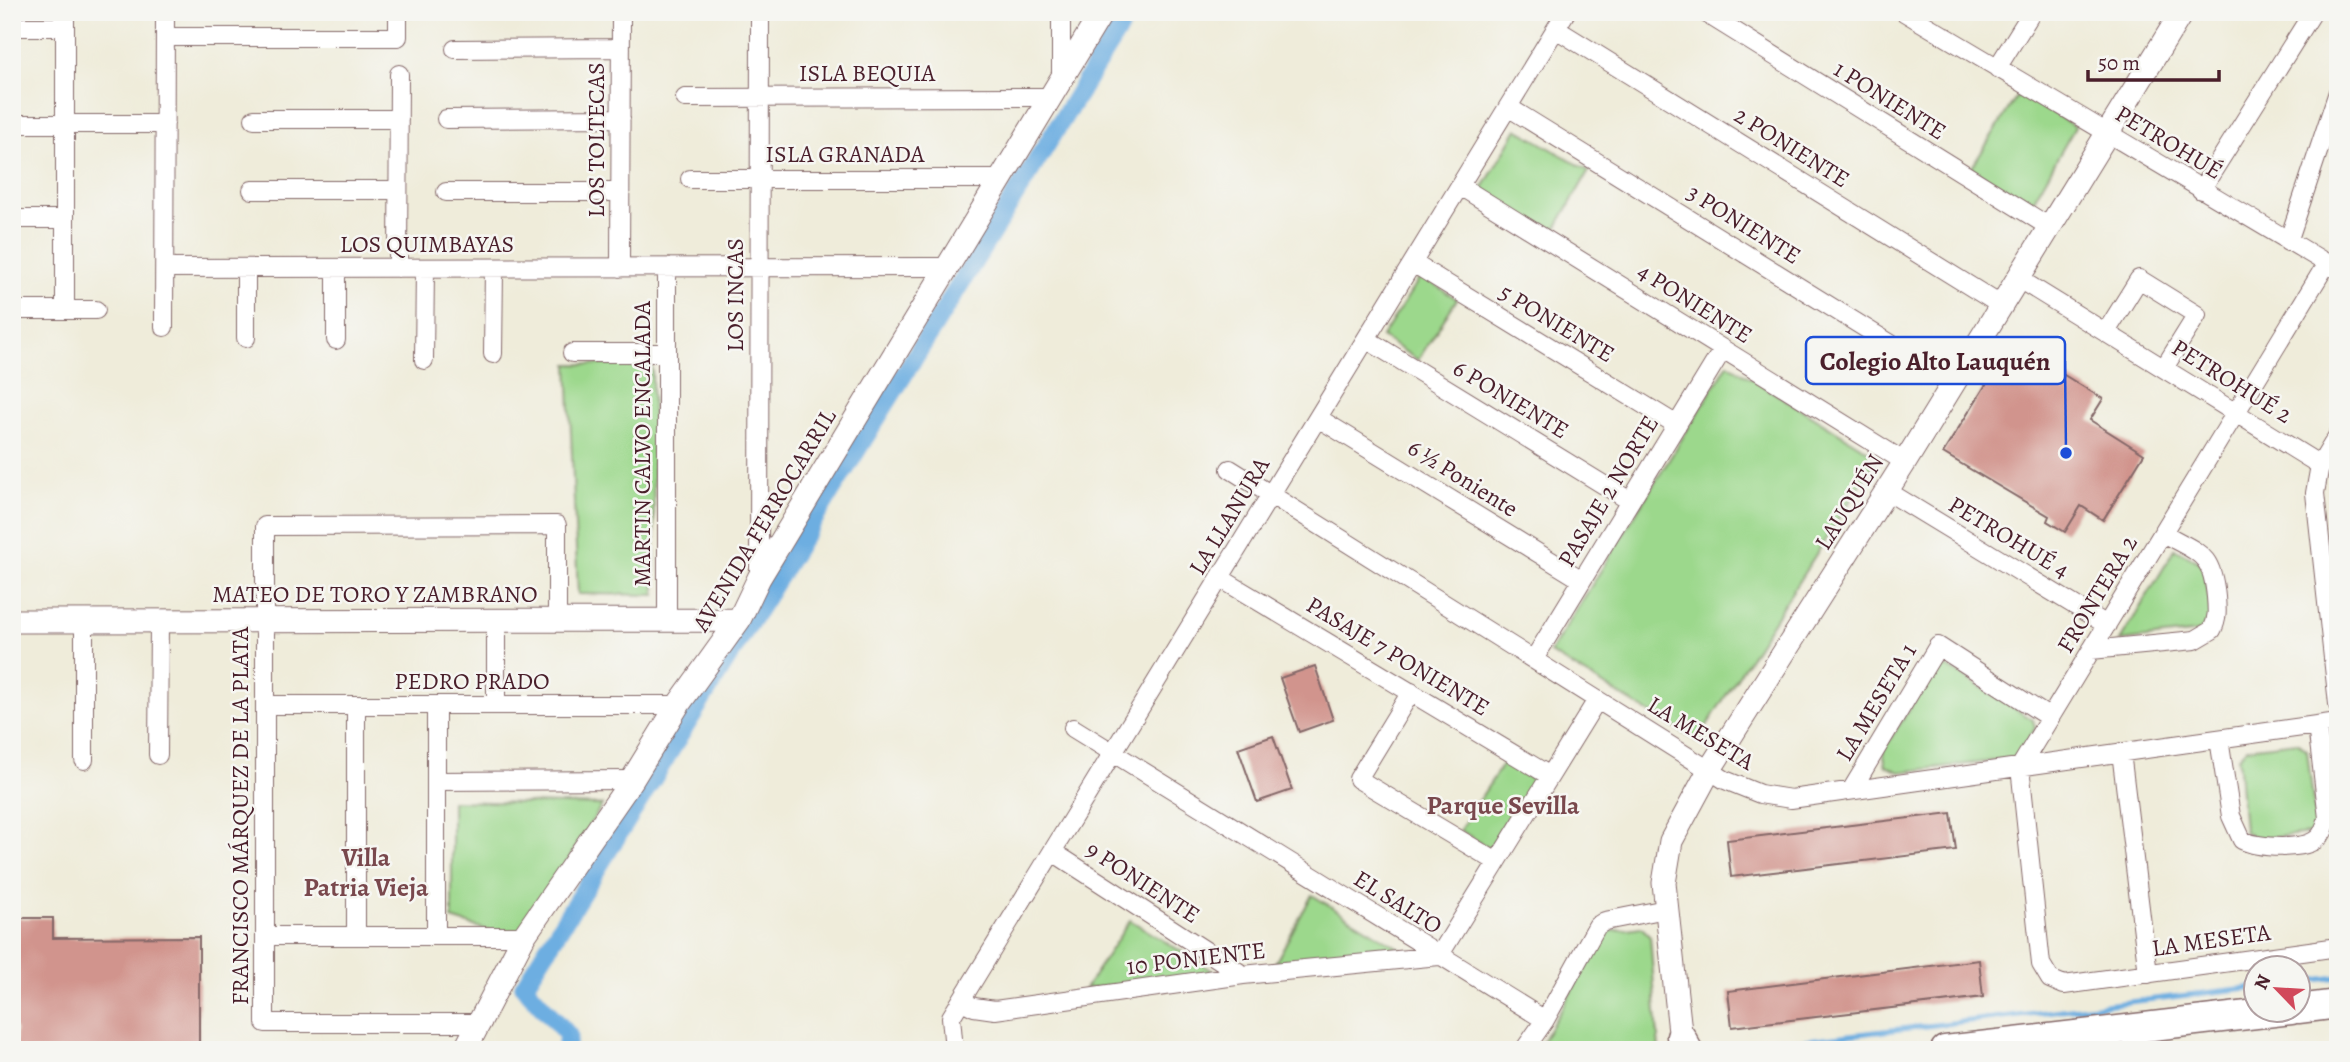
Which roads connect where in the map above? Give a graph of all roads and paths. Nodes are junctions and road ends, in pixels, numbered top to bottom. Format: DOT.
graph roads {
  1 [pos="165,12"];
  2 [pos="398,12"];
  3 [pos="621,12"];
  4 [pos="760,12"];
  5 [pos="1061,12"];
  6 [pos="1102,12"];
  7 [pos="1566,12"];
  8 [pos="1704,12"];
  9 [pos="2032,12"];
  10 [pos="2182,12"];
  11 [pos="2313,12"];
  12 [pos="1905,13"];
  13 [pos="65,20"];
  14 [pos="12,27"];
  15 [pos="1556,29"];
  16 [pos="165,37"];
  17 [pos="621,48"];
  18 [pos="455,49"];
  19 [pos="1997,68"];
  20 [pos="398,74"];
  21 [pos="1055,89"];
  22 [pos="2338,92"];
  23 [pos="685,98"];
  24 [pos="760,98"];
  25 [pos="1508,107"];
  26 [pos="621,118"];
  27 [pos="254,119"];
  28 [pos="398,119"];
  29 [pos="446,119"];
  30 [pos="12,124"];
  31 [pos="65,124"];
  32 [pos="164,124"];
  33 [pos="2108,134"];
  34 [pos="690,179"];
  35 [pos="760,179"];
  36 [pos="1000,179"];
  37 [pos="1460,186"];
  38 [pos="252,190"];
  39 [pos="398,190"];
  40 [pos="2201,190"];
  41 [pos="446,192"];
  42 [pos="620,192"];
  43 [pos="12,219"];
  44 [pos="65,219"];
  45 [pos="2051,228"];
  46 [pos="2288,242"];
  47 [pos="1413,263"];
  48 [pos="945,267"];
  49 [pos="2332,267"];
  50 [pos="164,268"];
  51 [pos="246,268"];
  52 [pos="336,268"];
  53 [pos="398,268"];
  54 [pos="425,268"];
  55 [pos="494,268"];
  56 [pos="620,268"];
  57 [pos="667,268"];
  58 [pos="760,268"];
  59 [pos="2019,279"];
  60 [pos="2002,306"];
  61 [pos="12,310"];
  62 [pos="65,310"];
  63 [pos="96,310"];
  64 [pos="164,327"];
  65 [pos="2106,332"];
  66 [pos="246,338"];
  67 [pos="1366,339"];
  68 [pos="335,340"];
  69 [pos="1723,349"];
  70 [pos="572,353"];
  71 [pos="667,353"];
  72 [pos="493,354"];
  73 [pos="425,360"];
  74 [pos="2164,368"];
  75 [pos="1954,383"];
  76 [pos="2236,412"];
  77 [pos="1318,418"];
  78 [pos="1677,425"];
  79 [pos="2338,435"];
  80 [pos="1905,462"];
  81 [pos="2320,464"];
  82 [pos="1230,469"];
  83 [pos="1887,491"];
  84 [pos="1271,495"];
  85 [pos="1630,501"];
  86 [pos="2162,533"];
  87 [pos="759,578"];
  88 [pos="1220,578"];
  89 [pos="1582,580"];
  90 [pos="496,620"];
  91 [pos="557,620"];
  92 [pos="667,620"];
  93 [pos="739,620"];
  94 [pos="12,621"];
  95 [pos="84,621"];
  96 [pos="159,621"];
  97 [pos="265,621"];
  98 [pos="2106,625"];
  99 [pos="2091,650"];
  100 [pos="1534,659"];
  101 [pos="1411,692"];
  102 [pos="1597,700"];
  103 [pos="2338,704"];
  104 [pos="265,705"];
  105 [pos="356,705"];
  106 [pos="436,705"];
  107 [pos="496,705"];
  108 [pos="678,705"];
  109 [pos="2050,718"];
  110 [pos="2338,722"];
  111 [pos="2317,725"];
  112 [pos="1073,728"];
  113 [pos="2219,739"];
  114 [pos="2121,752"];
  115 [pos="1113,753"];
  116 [pos="158,755"];
  117 [pos="84,760"];
  118 [pos="2020,767"];
  119 [pos="1710,769"];
  120 [pos="1550,776"];
  121 [pos="632,780"];
  122 [pos="436,781"];
  123 [pos="1853,789"];
  124 [pos="1053,852"];
  125 [pos="1497,862"];
  126 [pos="1666,909"];
  127 [pos="265,936"];
  128 [pos="356,936"];
  129 [pos="436,936"];
  130 [pos="524,936"];
  131 [pos="2338,947"];
  132 [pos="1439,956"];
  133 [pos="2148,974"];
  134 [pos="1243,975"];
  135 [pos="962,1001"];
  136 [pos="2338,1004"];
  137 [pos="2312,1007"];
  138 [pos="2242,1016"];
  139 [pos="1545,1020"];
  140 [pos="482,1023"];
  141 [pos="1681,1047"];
  142 [pos="465,1050"];
  143 [pos="954,1050"];
  144 [pos="1524,1050"];
  145 [pos="1945,1050"];
  1 -- 16 [label="street"];
  2 -- 16 [label="street"];
  3 -- 17 [label="street, LOS TOLTECAS"];
  4 -- 24 [label="street, LOS INCAS"];
  5 -- 21 [label="street"];
  6 -- 21 [label="street, AVENIDA FERROCARRIL"];
  7 -- 15 [label="street, LA LLANURA"];
  8 -- 45 [label="street, 1 PONIENTE"];
  9 -- 19 [label="street"];
  10 -- 33 [label="street, LAUQUÉN"];
  11 -- 40 [label="street"];
  12 -- 19 [label="street, PETROHUÉ"];
  13 -- 14 [label="street"];
  13 -- 31 [label="street"];
  15 -- 25 [label="street, LA LLANURA"];
  15 -- 60 [label="street, 2 PONIENTE"];
  16 -- 32 [label="street"];
  17 -- 18 [label="street"];
  17 -- 26 [label="street, LOS TOLTECAS"];
  19 -- 33 [label="street, PETROHUÉ"];
  20 -- 28 [label="street"];
  21 -- 24 [label="street, ISLA BEQUIA"];
  21 -- 36 [label="street, AVENIDA FERROCARRIL"];
  22 -- 46 [label="street"];
  23 -- 24 [label="street, ISLA BEQUIA"];
  24 -- 35 [label="street, LOS INCAS"];
  25 -- 37 [label="street, LA LLANURA"];
  25 -- 75 [label="street, 3 PONIENTE"];
  26 -- 29 [label="street"];
  26 -- 42 [label="street, LOS TOLTECAS"];
  27 -- 28 [label="street"];
  28 -- 39 [label="street"];
  30 -- 31 [label="street"];
  31 -- 32 [label="street"];
  31 -- 44 [label="street"];
  32 -- 50 [label="street"];
  33 -- 40 [label="street, PETROHUÉ"];
  33 -- 45 [label="street, LAUQUÉN"];
  34 -- 35 [label="street, ISLA GRANADA"];
  35 -- 36 [label="street, ISLA GRANADA"];
  35 -- 58 [label="street, LOS INCAS"];
  36 -- 48 [label="street, AVENIDA FERROCARRIL"];
  37 -- 47 [label="street, LA LLANURA"];
  37 -- 69 [label="street, 4 PONIENTE"];
  38 -- 39 [label="street"];
  39 -- 53 [label="street"];
  40 -- 46 [label="street, PETROHUÉ"];
  41 -- 42 [label="street"];
  42 -- 56 [label="street, LOS TOLTECAS"];
  43 -- 44 [label="street"];
  44 -- 62 [label="street"];
  45 -- 59 [label="street, LAUQUÉN"];
  46 -- 49 [label="street, PETROHUÉ"];
  47 -- 67 [label="street, LA LLANURA"];
  47 -- 78 [label="street, 5 PONIENTE"];
  48 -- 58 [label="street, LOS QUIMBAYAS"];
  48 -- 87 [label="street, AVENIDA FERROCARRIL"];
  49 -- 76 [label="street, FRONTERA 2"];
  50 -- 51 [label="street, LOS QUIMBAYAS"];
  50 -- 64 [label="street"];
  51 -- 52 [label="street, LOS QUIMBAYAS"];
  51 -- 66 [label="street"];
  52 -- 53 [label="street, LOS QUIMBAYAS"];
  52 -- 68 [label="street"];
  53 -- 54 [label="street, LOS QUIMBAYAS"];
  54 -- 55 [label="street, LOS QUIMBAYAS"];
  54 -- 73 [label="street"];
  55 -- 56 [label="street, LOS QUIMBAYAS"];
  55 -- 72 [label="street"];
  56 -- 57 [label="street, LOS QUIMBAYAS"];
  57 -- 58 [label="street, LOS QUIMBAYAS"];
  57 -- 71 [label="street, MARTIN CALVO ENCALADA"];
  58 -- 87 [label="street, LOS INCAS"];
  59 -- 60 [label="street, LAUQUÉN"];
  59 -- 65 [label="street, PETROHUÉ 2"];
  60 -- 75 [label="street, LAUQUÉN"];
  61 -- 62 [label="street"];
  62 -- 63 [label="street"];
  65 -- 74 [label="street, PETROHUÉ 2"];
  65 -- 74 [label="street"];
  67 -- 77 [label="street, LA LLANURA"];
  67 -- 85 [label="street, 6 PONIENTE"];
  69 -- 78 [label="street, PASAJE 2 NORTE"];
  69 -- 80 [label="street, 4 PONIENTE"];
  70 -- 71 [label="street"];
  71 -- 92 [label="street, MARTIN CALVO ENCALADA"];
  74 -- 76 [label="street, PETROHUÉ 2"];
  75 -- 80 [label="street, LAUQUÉN"];
  76 -- 81 [label="street, PETROHUÉ 2"];
  76 -- 86 [label="street, FRONTERA 2"];
  77 -- 84 [label="street, LA LLANURA"];
  77 -- 89 [label="street, 6 ½ Poniente"];
  78 -- 85 [label="street, PASAJE 2 NORTE"];
  79 -- 81 [label="street"];
  80 -- 83 [label="street, LAUQUÉN"];
  81 -- 103 [label="street"];
  82 -- 84 [label="street, LA MESETA"];
  83 -- 98 [label="street, PETROHUÉ 4"];
  83 -- 119 [label="street, LAUQUÉN"];
  84 -- 88 [label="street, LA LLANURA"];
  84 -- 100 [label="street, LA MESETA"];
  85 -- 89 [label="street, PASAJE 2 NORTE"];
  86 -- 98 [label="street, FRONTERA 2"];
  86 -- 99 [label="street"];
  87 -- 93 [label="street, AVENIDA FERROCARRIL"];
  88 -- 101 [label="street, PASAJE 7 PONIENTE"];
  88 -- 115 [label="street, LA LLANURA"];
  89 -- 100 [label="street, PASAJE 2 NORTE"];
  90 -- 91 [label="street, MATEO DE TORO Y ZAMBRANO"];
  90 -- 97 [label="street, MATEO DE TORO Y ZAMBRANO"];
  90 -- 107 [label="street"];
  91 -- 92 [label="street, MATEO DE TORO Y ZAMBRANO"];
  91 -- 97 [label="street, FRANCISCO MÁRQUEZ DE LA PLATA"];
  92 -- 93 [label="street, MATEO DE TORO Y ZAMBRANO"];
  93 -- 108 [label="street, AVENIDA FERROCARRIL"];
  94 -- 95 [label="street, MATEO DE TORO Y ZAMBRANO"];
  95 -- 96 [label="street, MATEO DE TORO Y ZAMBRANO"];
  95 -- 117 [label="street"];
  96 -- 97 [label="street, MATEO DE TORO Y ZAMBRANO"];
  96 -- 116 [label="street"];
  97 -- 104 [label="street, FRANCISCO MÁRQUEZ DE LA PLATA"];
  98 -- 99 [label="street, FRONTERA 2"];
  99 -- 109 [label="street, FRONTERA 2"];
  100 -- 102 [label="street, LA MESETA"];
  101 -- 120 [label="street, PASAJE 7 PONIENTE"];
  101 -- 125 [label="street"];
  102 -- 119 [label="street, LA MESETA"];
  102 -- 120 [label="street"];
  104 -- 105 [label="street, PEDRO PRADO"];
  104 -- 127 [label="street, FRANCISCO MÁRQUEZ DE LA PLATA"];
  105 -- 106 [label="street, PEDRO PRADO"];
  105 -- 128 [label="street"];
  106 -- 107 [label="street, PEDRO PRADO"];
  106 -- 122 [label="street"];
  107 -- 108 [label="street, PEDRO PRADO"];
  108 -- 121 [label="street, AVENIDA FERROCARRIL"];
  109 -- 118 [label="street, FRONTERA 2"];
  109 -- 123 [label="street, LA MESETA 1"];
  110 -- 111 [label="street, LA MESETA"];
  111 -- 113 [label="street, LA MESETA"];
  111 -- 113 [label="street"];
  112 -- 115 [label="street, EL SALTO"];
  113 -- 114 [label="street, LA MESETA"];
  114 -- 118 [label="street, LA MESETA"];
  114 -- 133 [label="street"];
  115 -- 124 [label="street, LA LLANURA"];
  115 -- 132 [label="street, EL SALTO"];
  118 -- 123 [label="street, LA MESETA"];
  118 -- 133 [label="street, LA MESETA"];
  119 -- 123 [label="street, LA MESETA"];
  119 -- 126 [label="street, LAUQUÉN"];
  120 -- 125 [label="street"];
  121 -- 122 [label="street"];
  121 -- 130 [label="street, AVENIDA FERROCARRIL"];
  122 -- 129 [label="street"];
  124 -- 134 [label="street, 9 PONIENTE"];
  124 -- 135 [label="street, LA LLANURA"];
  125 -- 132 [label="street"];
  126 -- 139 [label="street"];
  126 -- 141 [label="street, LAUQUÉN"];
  127 -- 128 [label="street"];
  127 -- 140 [label="street, FRANCISCO MÁRQUEZ DE LA PLATA"];
  128 -- 129 [label="street"];
  129 -- 130 [label="street"];
  130 -- 140 [label="street, AVENIDA FERROCARRIL"];
  131 -- 133 [label="street, LA MESETA"];
  132 -- 134 [label="street, 10 PONIENTE"];
  132 -- 139 [label="street, EL SALTO"];
  134 -- 135 [label="street, 10 PONIENTE"];
  135 -- 143 [label="street, LA LLANURA"];
  136 -- 137 [label="main road"];
  138 -- 145 [label="main road"];
  139 -- 144 [label="street"];
  140 -- 142 [label="street, AVENIDA FERROCARRIL"];
}
